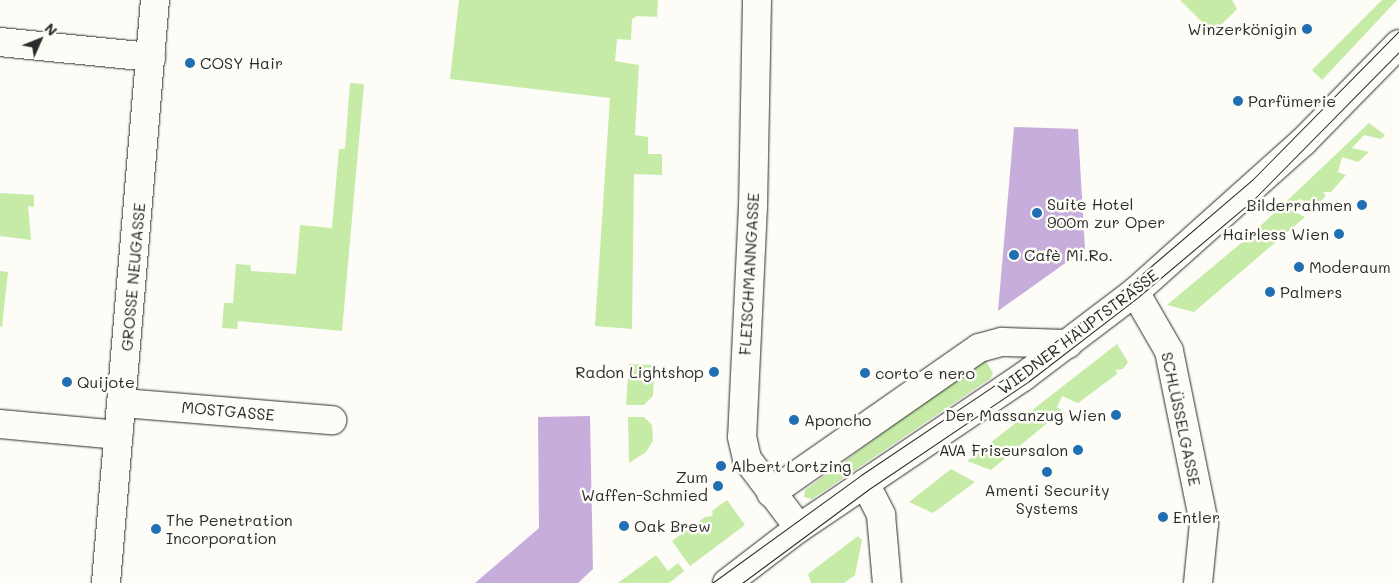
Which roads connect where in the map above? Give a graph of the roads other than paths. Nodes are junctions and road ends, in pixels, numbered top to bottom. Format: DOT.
graph roads {
  1 [pos="156,0"];
  2 [pos="757,0"];
  3 [pos="0,42"];
  4 [pos="1399,44"];
  5 [pos="151,57"];
  6 [pos="1134,292"];
  7 [pos="1068,344"];
  8 [pos="123,403"];
  9 [pos="332,420"];
  10 [pos="0,424"];
  11 [pos="118,435"];
  12 [pos="865,483"];
  13 [pos="771,493"];
  14 [pos="800,528"];
  15 [pos="106,583"];
  16 [pos="727,583"];
  17 [pos="887,583"];
  18 [pos="1198,583"];
  1 -- 5 [label="street, GROSSE NEUGASSE"];
  2 -- 13 [label="street, FLEISCHMANNGASSE"];
  3 -- 5 [label="street"];
  4 -- 6 [label="street, WIEDNER HAUPTSTRASSE"];
  5 -- 8 [label="street, GROSSE NEUGASSE"];
  6 -- 7 [label="street, WIEDNER HAUPTSTRASSE"];
  6 -- 18 [label="street, SCHLÜSSELGASSE"];
  7 -- 12 [label="street, WIEDNER HAUPTSTRASSE"];
  7 -- 13 [label="street"];
  8 -- 9 [label="street, MOSTGASSE"];
  8 -- 11 [label="street, GROSSE NEUGASSE"];
  10 -- 11 [label="street"];
  11 -- 15 [label="street, GROSSE NEUGASSE"];
  12 -- 14 [label="street, WIEDNER HAUPTSTRASSE"];
  12 -- 17 [label="street"];
  13 -- 14 [label="street, FLEISCHMANNGASSE"];
  14 -- 16 [label="street, WIEDNER HAUPTSTRASSE"];
}
